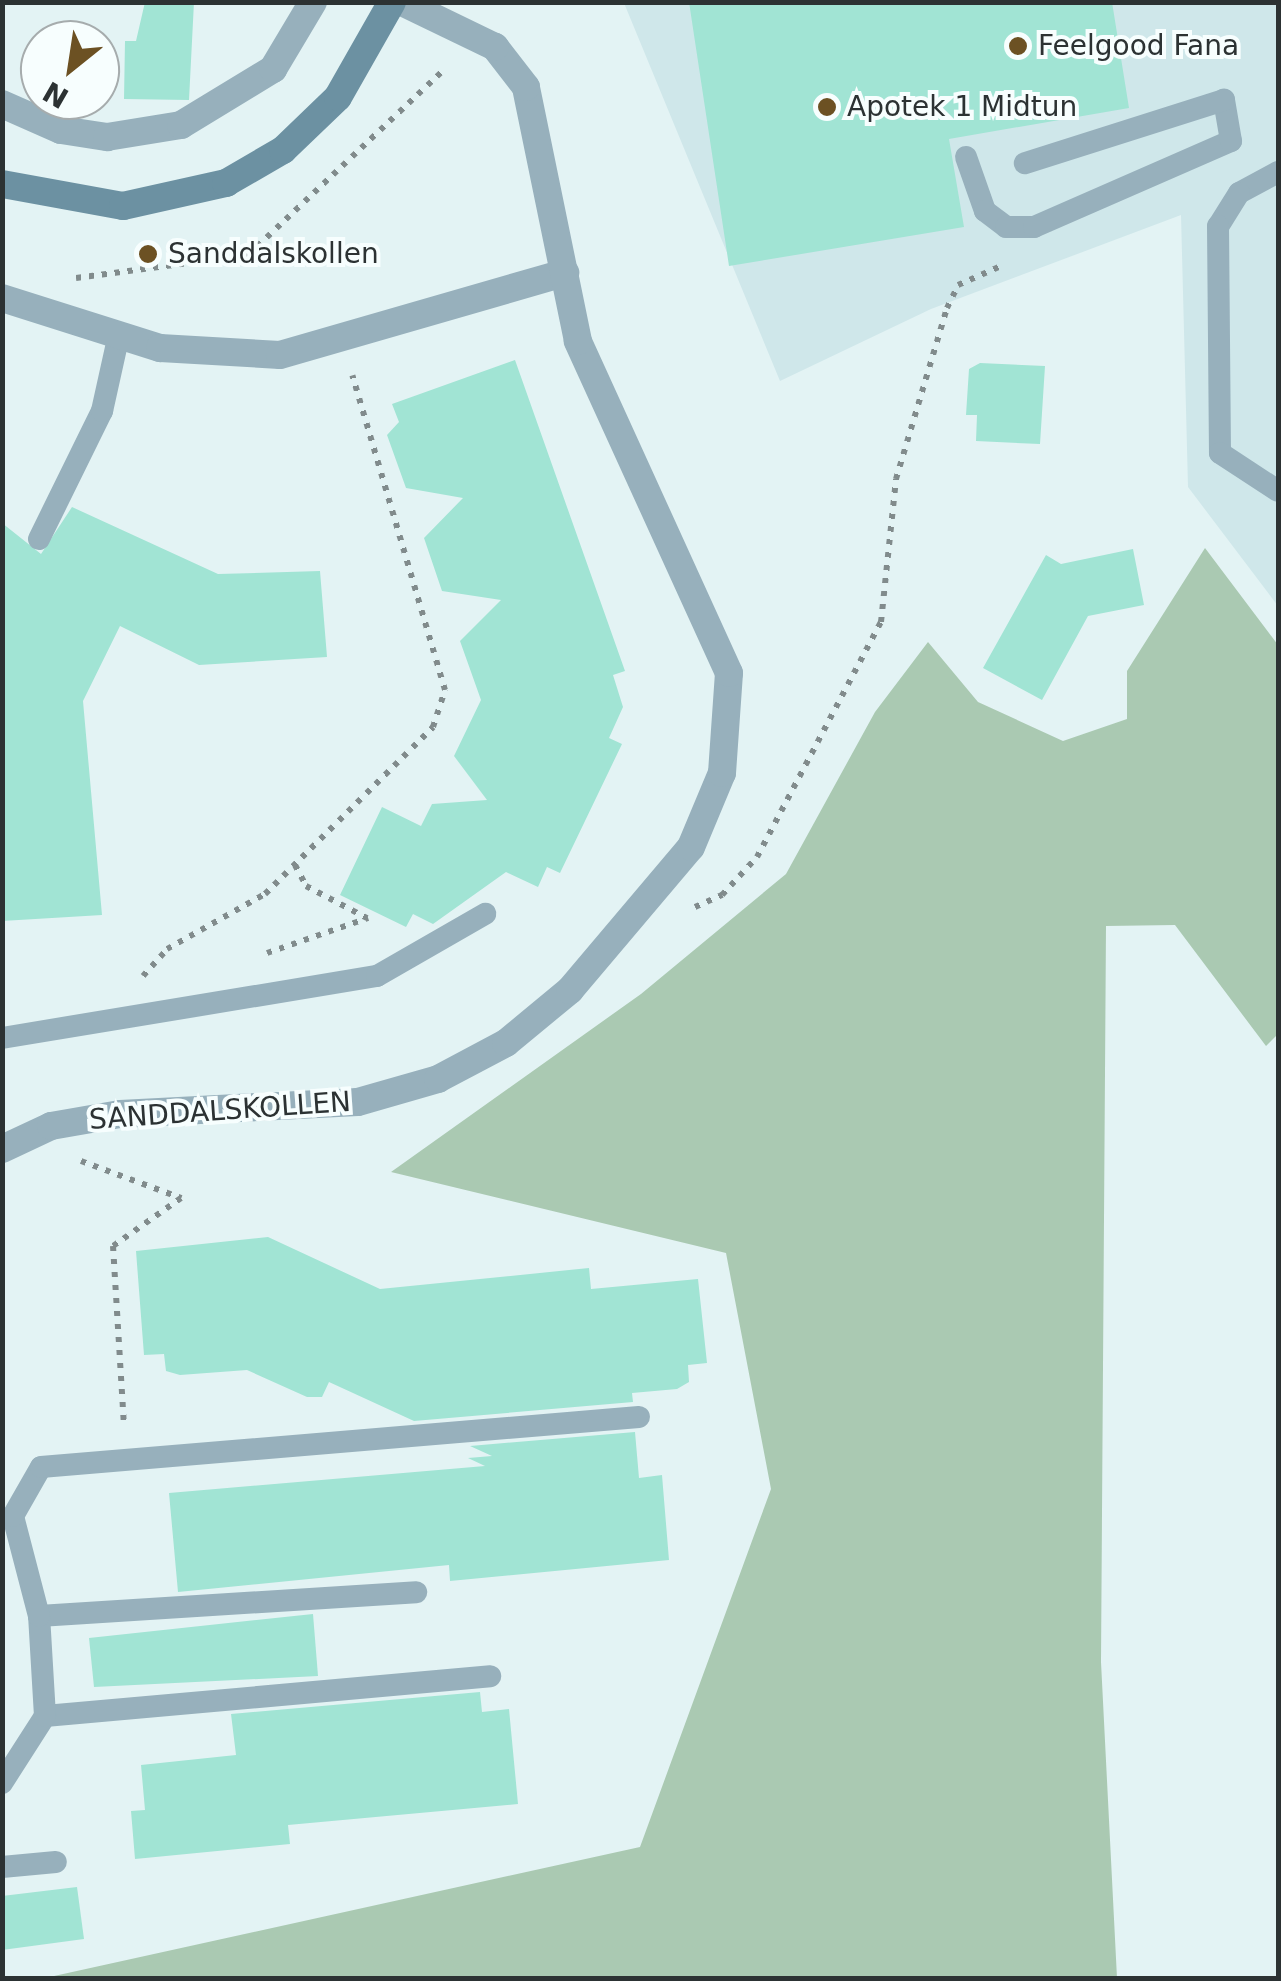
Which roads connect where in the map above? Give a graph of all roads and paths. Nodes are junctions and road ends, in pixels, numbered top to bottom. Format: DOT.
graph roads {
  1 [pos="314,2"];
  2 [pos="392,2"];
  3 [pos="402,2"];
  4 [pos="2,104"];
  5 [pos="966,158"];
  6 [pos="1025,164"];
  7 [pos="1278,172"];
  8 [pos="2,184"];
  9 [pos="1011,261"];
  10 [pos="566,273"];
  11 [pos="2,298"];
  12 [pos="118,339"];
  13 [pos="341,340"];
  14 [pos="1278,492"];
  15 [pos="39,539"];
  16 [pos="295,864"];
  17 [pos="486,914"];
  18 [pos="675,916"];
  19 [pos="368,918"];
  20 [pos="132,988"];
  21 [pos="2,1038"];
  22 [pos="2,1149"];
  23 [pos="71,1149"];
  24 [pos="639,1417"];
  25 [pos="126,1460"];
  26 [pos="416,1592"];
  27 [pos="38,1616"];
  28 [pos="490,1676"];
  29 [pos="45,1716"];
  30 [pos="2,1783"];
  31 [pos="56,1862"];
  32 [pos="2,1867"];
  1 -- 4 [label="street"];
  2 -- 8 [label="main road"];
  3 -- 10 [label="street, SANDDALSKOLLEN"];
  5 -- 6 [label="lane"];
  7 -- 14 [label="lane"];
  9 -- 18 [label="path"];
  10 -- 13 [label="street"];
  10 -- 22 [label="street, SANDDALSKOLLEN"];
  11 -- 12 [label="street"];
  12 -- 13 [label="street"];
  12 -- 15 [label="lane"];
  13 -- 16 [label="path"];
  16 -- 19 [label="path"];
  16 -- 20 [label="path"];
  17 -- 21 [label="lane"];
  23 -- 25 [label="path"];
  24 -- 25 [label="lane"];
  25 -- 27 [label="lane"];
  26 -- 27 [label="lane"];
  27 -- 29 [label="lane"];
  28 -- 29 [label="lane"];
  29 -- 30 [label="lane"];
  31 -- 32 [label="lane"];
}
